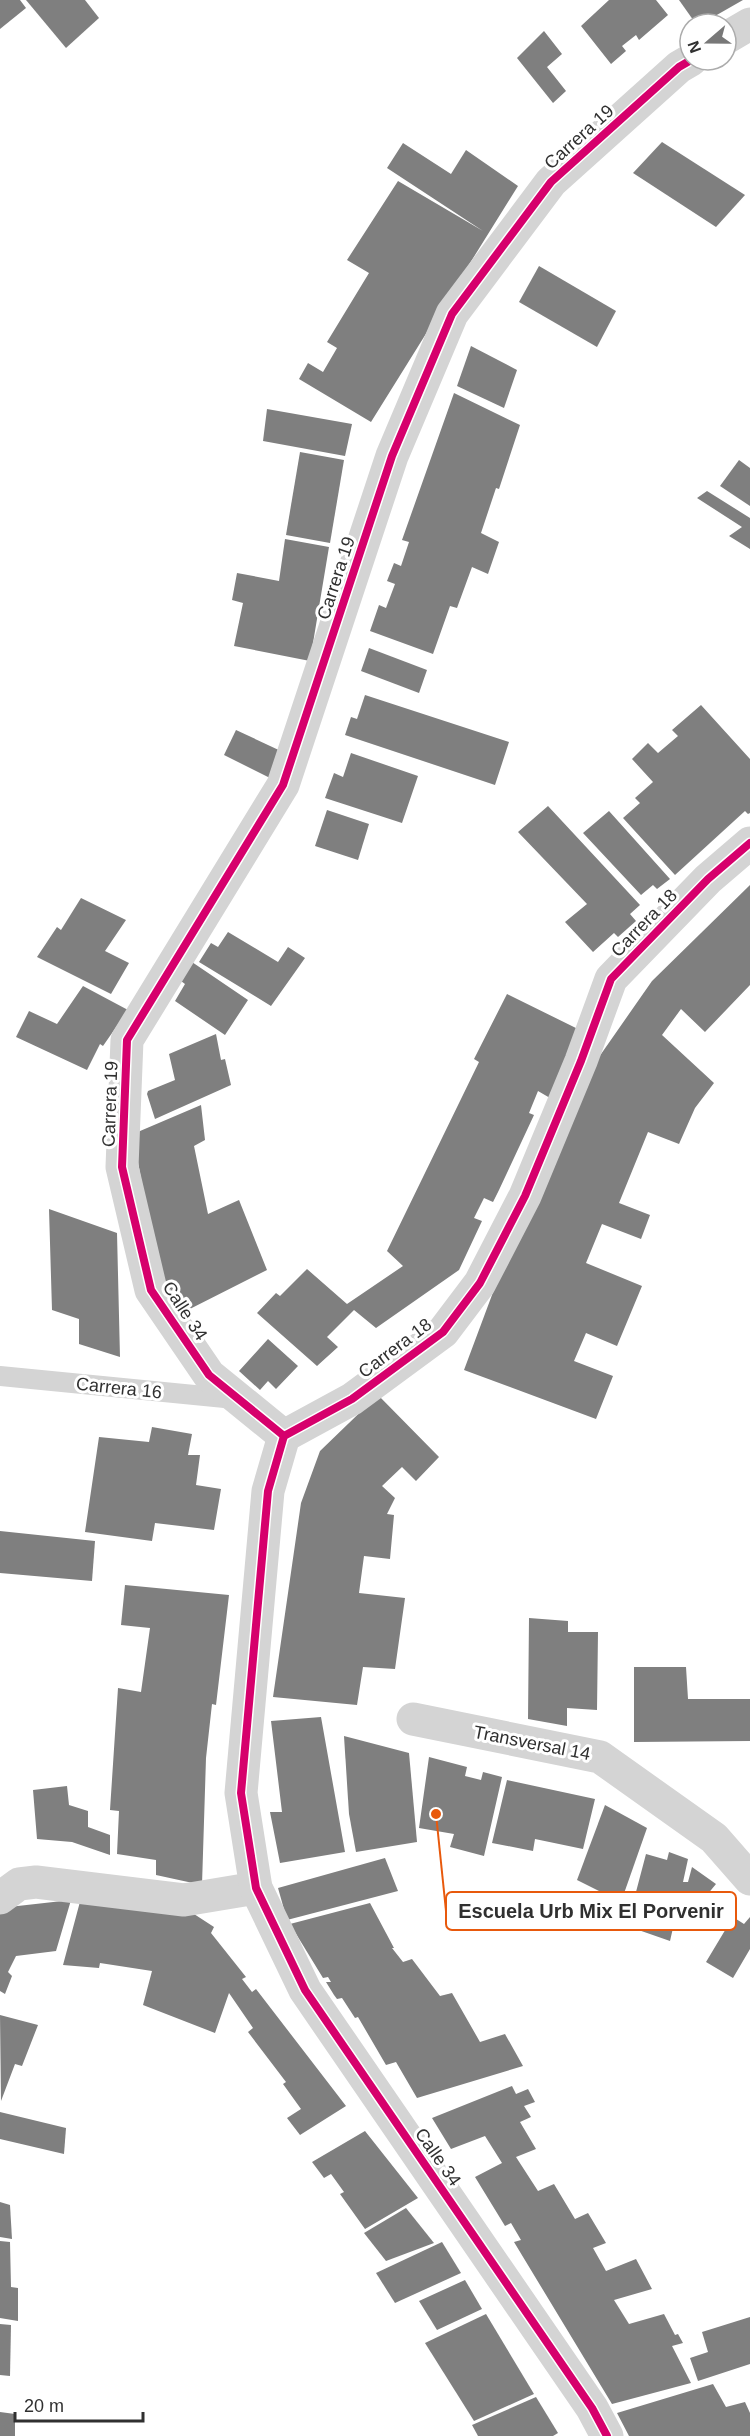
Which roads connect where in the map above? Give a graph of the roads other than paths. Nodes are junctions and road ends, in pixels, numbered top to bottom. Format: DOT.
graph roads {
  1 [pos="678,68"];
  2 [pos="750,843"];
  3 [pos="122,1167"];
  4 [pos="0,1376"];
  5 [pos="238,1400"];
  6 [pos="284,1436"];
  7 [pos="413,1719"];
  8 [pos="750,1879"];
  9 [pos="256,1888"];
  10 [pos="0,1898"];
  11 [pos="607,2436"];
  1 -- 3 [label="street, Carrera 19"];
  2 -- 6 [label="street, Carrera 18"];
  3 -- 5 [label="street, Calle 34"];
  4 -- 5 [label="lane, Carrera 16"];
  5 -- 6 [label="street, Calle 34"];
  6 -- 9 [label="street"];
  7 -- 8 [label="street, Transversal 14"];
  9 -- 10 [label="street"];
  9 -- 11 [label="street, Calle 34"];
}
